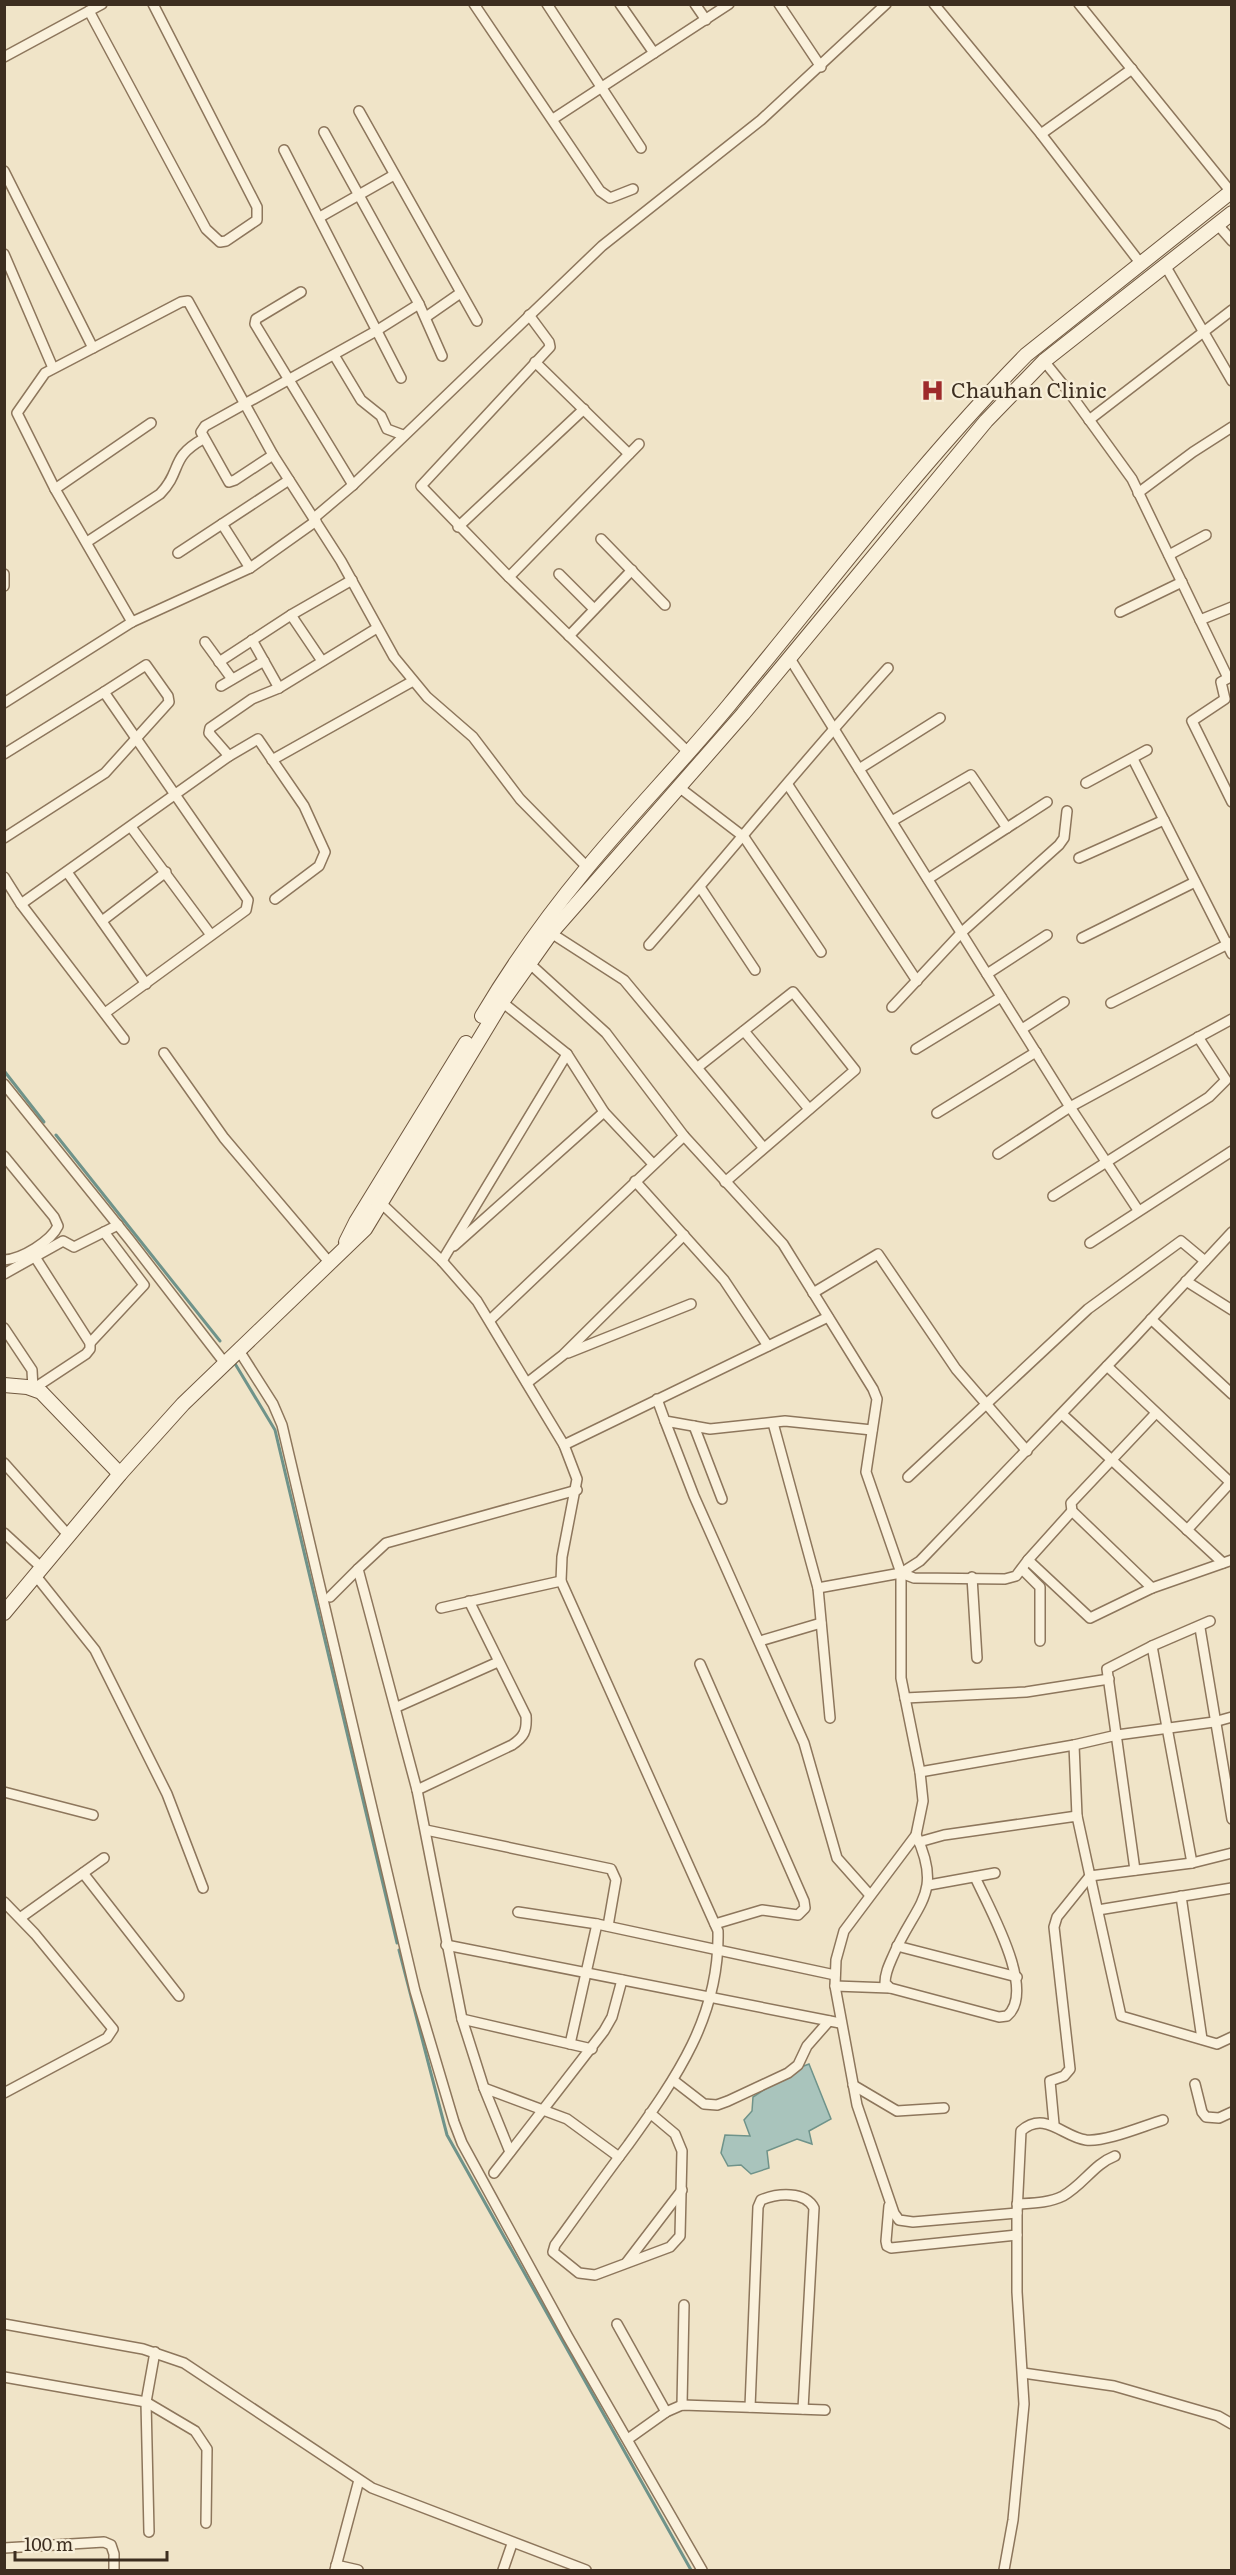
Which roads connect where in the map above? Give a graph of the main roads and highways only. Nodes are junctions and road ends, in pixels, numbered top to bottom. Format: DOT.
graph roads {
  1 [pos="1231,192"];
  2 [pos="1232,213"];
  3 [pos="344,1248"];
  4 [pos="4,1385"];
  5 [pos="120,1474"];
  6 [pos="4,1613"];
  1 -- 3 [label="main road"];
  2 -- 3 [label="main road"];
  3 -- 5 [label="main road"];
  4 -- 5 [label="main road"];
  5 -- 6 [label="main road"];
}
